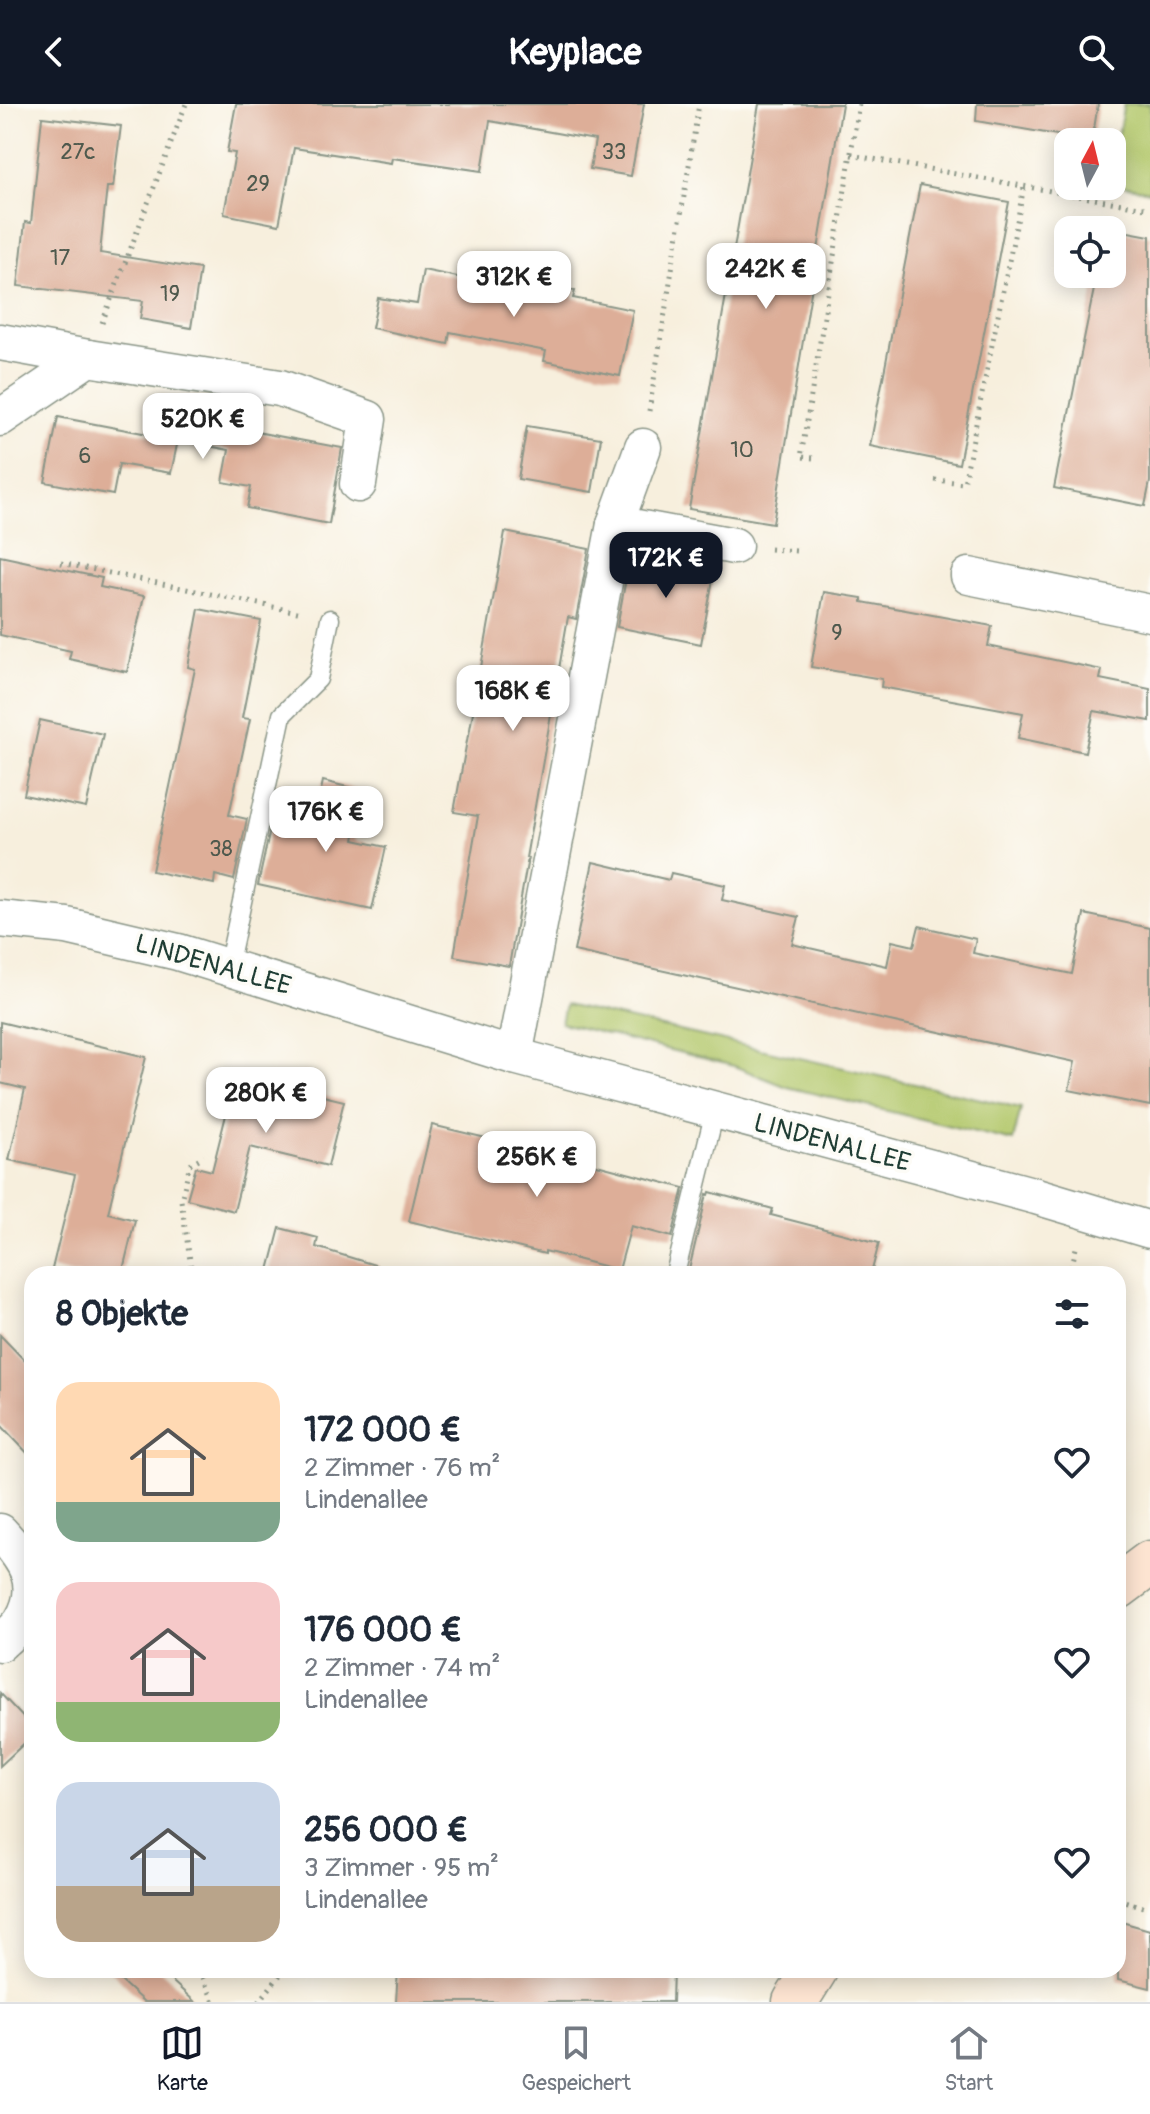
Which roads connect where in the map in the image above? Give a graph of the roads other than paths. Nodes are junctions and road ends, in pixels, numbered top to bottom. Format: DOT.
graph roads {
  1 [pos="0,342"];
  2 [pos="88,358"];
  3 [pos="0,418"];
  4 [pos="643,447"];
  5 [pos="358,484"];
  6 [pos="615,524"];
  7 [pos="734,546"];
  8 [pos="969,576"];
  9 [pos="1150,613"];
  10 [pos="330,619"];
  11 [pos="0,919"];
  12 [pos="228,967"];
  13 [pos="514,1056"];
  14 [pos="715,1111"];
  15 [pos="1150,1230"];
  16 [pos="677,1266"];
  17 [pos="0,1532"];
  18 [pos="24,1562"];
  19 [pos="1150,1563"];
  20 [pos="1126,1581"];
  21 [pos="24,1616"];
  22 [pos="0,1643"];
  23 [pos="810,1978"];
  24 [pos="795,2002"];
  1 -- 2 [label="street"];
  2 -- 3 [label="street"];
  2 -- 5 [label="street"];
  4 -- 6 [label="street"];
  6 -- 7 [label="street"];
  6 -- 13 [label="street"];
  8 -- 9 [label="street"];
  10 -- 12 [label="lane"];
  11 -- 12 [label="street, LINDENALLEE"];
  12 -- 13 [label="street, LINDENALLEE"];
  13 -- 14 [label="street, LINDENALLEE"];
  14 -- 15 [label="street, LINDENALLEE"];
  14 -- 16 [label="lane"];
  17 -- 18 [label="street"];
  19 -- 20 [label="street"];
  21 -- 22 [label="street"];
  23 -- 24 [label="street"];
}
